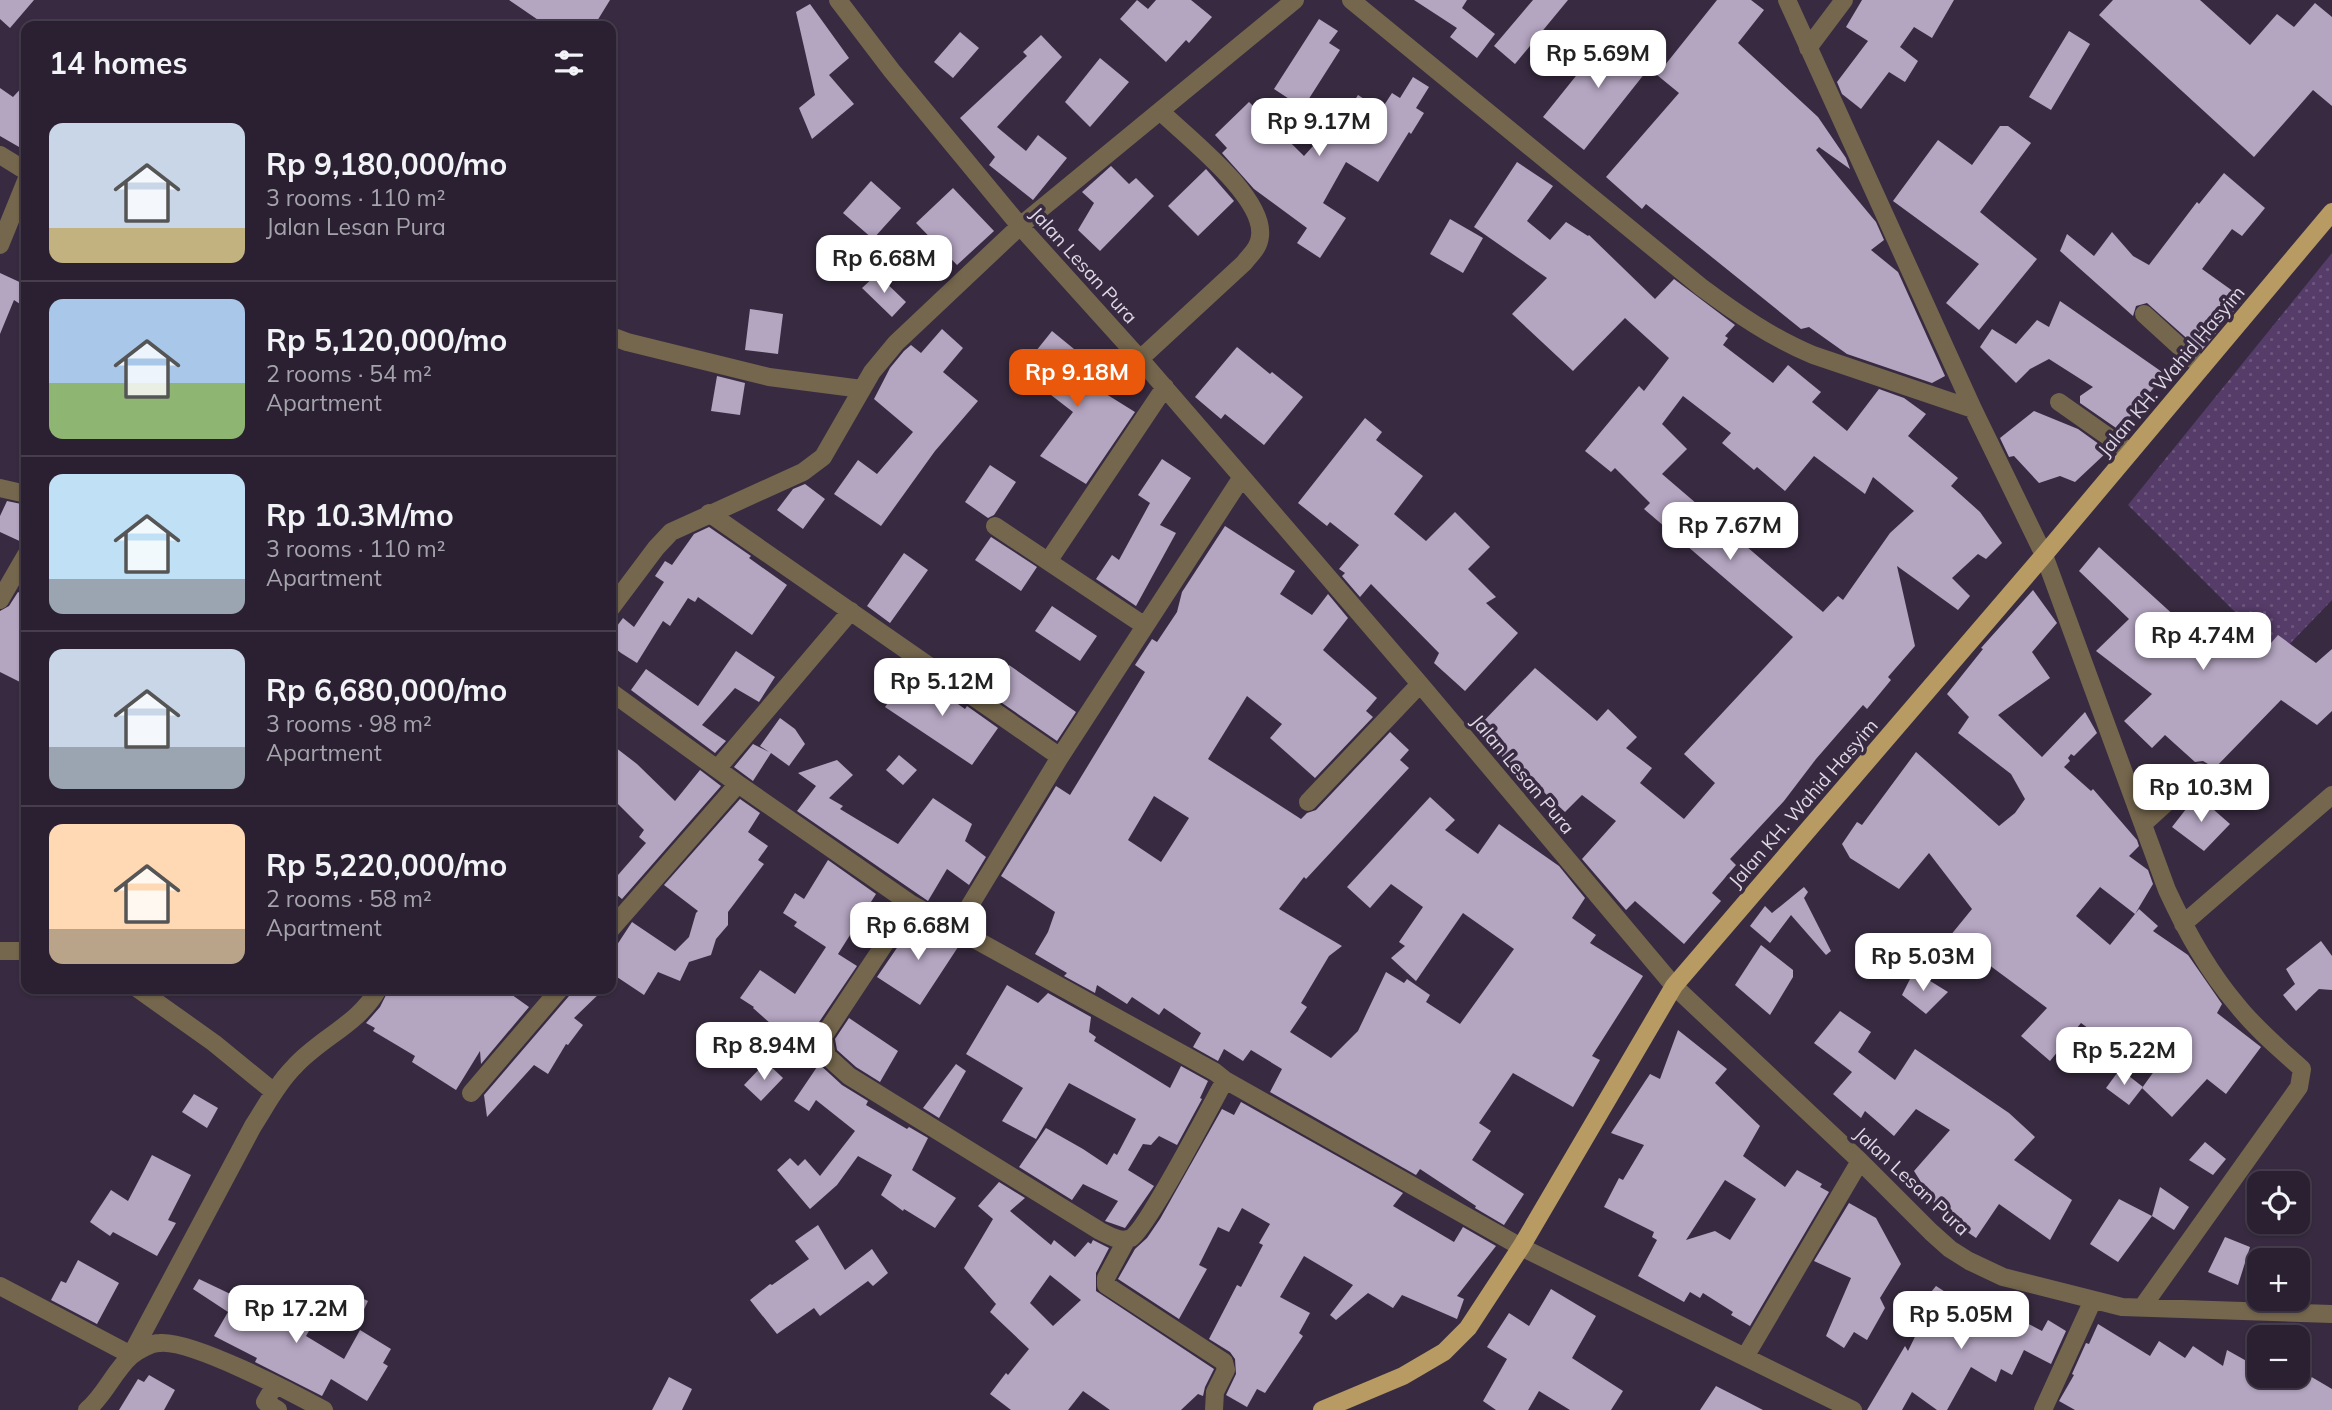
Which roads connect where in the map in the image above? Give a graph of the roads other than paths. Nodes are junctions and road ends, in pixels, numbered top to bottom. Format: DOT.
graph roads {
  1 [pos="838,0"];
  2 [pos="1295,0"];
  3 [pos="1351,0"];
  4 [pos="1787,0"];
  5 [pos="1844,0"];
  6 [pos="1808,48"];
  7 [pos="1160,111"];
  8 [pos="0,155"];
  9 [pos="21,168"];
  10 [pos="21,193"];
  11 [pos="2332,212"];
  12 [pos="1020,226"];
  13 [pos="0,245"];
  14 [pos="2144,314"];
  15 [pos="616,338"];
  16 [pos="1140,359"];
  17 [pos="2202,367"];
  18 [pos="1165,387"];
  19 [pos="862,389"];
  20 [pos="2059,402"];
  21 [pos="1973,409"];
  22 [pos="2130,452"];
  23 [pos="1242,477"];
  24 [pos="0,488"];
  25 [pos="21,493"];
  26 [pos="709,513"];
  27 [pos="995,526"];
  28 [pos="2044,555"];
  29 [pos="1049,560"];
  30 [pos="21,564"];
  31 [pos="0,600"];
  32 [pos="616,601"];
  33 [pos="851,611"];
  34 [pos="1145,626"];
  35 [pos="1420,684"];
  36 [pos="616,696"];
  37 [pos="1060,757"];
  38 [pos="717,769"];
  39 [pos="2200,772"];
  40 [pos="738,784"];
  41 [pos="2332,795"];
  42 [pos="1308,802"];
  43 [pos="2143,824"];
  44 [pos="911,904"];
  45 [pos="616,923"];
  46 [pos="2183,924"];
  47 [pos="956,930"];
  48 [pos="0,951"];
  49 [pos="21,951"];
  50 [pos="1674,986"];
  51 [pos="145,994"];
  52 [pos="374,994"];
  53 [pos="555,994"];
  54 [pos="1225,1080"];
  55 [pos="274,1092"];
  56 [pos="471,1093"];
  57 [pos="1860,1161"];
  58 [pos="1127,1239"];
  59 [pos="1521,1247"];
  60 [pos="0,1286"];
  61 [pos="2093,1300"];
  62 [pos="2143,1306"];
  63 [pos="2332,1314"];
  64 [pos="131,1355"];
  65 [pos="1745,1357"];
  66 [pos="275,1385"];
  67 [pos="268,1407"];
  68 [pos="1327,1409"];
  69 [pos="87,1410"];
  70 [pos="324,1410"];
  71 [pos="1214,1410"];
  72 [pos="1853,1410"];
  73 [pos="2043,1410"];
  1 -- 12 [label="street, Jalan Lesan Pura"];
  2 -- 7 [label="street"];
  3 -- 21 [label="street"];
  4 -- 6 [label="street"];
  5 -- 6 [label="street"];
  6 -- 21 [label="street"];
  7 -- 12 [label="street"];
  7 -- 16 [label="street"];
  8 -- 9 [label="street"];
  10 -- 13 [label="street"];
  11 -- 17 [label="main road, Jalan KH. Wahid Hasyim"];
  12 -- 16 [label="street, Jalan Lesan Pura"];
  12 -- 19 [label="street"];
  14 -- 17 [label="street"];
  15 -- 19 [label="street"];
  16 -- 18 [label="street, Jalan Lesan Pura"];
  17 -- 22 [label="main road, Jalan KH. Wahid Hasyim"];
  18 -- 23 [label="street, Jalan Lesan Pura"];
  18 -- 29 [label="street"];
  19 -- 26 [label="street"];
  20 -- 22 [label="street"];
  21 -- 28 [label="street"];
  22 -- 28 [label="main road, Jalan KH. Wahid Hasyim"];
  23 -- 34 [label="street"];
  23 -- 35 [label="street, Jalan Lesan Pura"];
  24 -- 25 [label="street"];
  26 -- 32 [label="street"];
  26 -- 33 [label="street"];
  27 -- 29 [label="street"];
  28 -- 43 [label="street"];
  28 -- 50 [label="main road, Jalan KH. Wahid Hasyim"];
  29 -- 34 [label="street"];
  30 -- 31 [label="street"];
  33 -- 37 [label="street"];
  33 -- 38 [label="street"];
  34 -- 37 [label="street"];
  35 -- 42 [label="street"];
  35 -- 50 [label="street, Jalan Lesan Pura"];
  36 -- 38 [label="street"];
  37 -- 47 [label="street"];
  38 -- 40 [label="street"];
  39 -- 43 [label="street"];
  40 -- 44 [label="street"];
  40 -- 45 [label="street"];
  41 -- 46 [label="street"];
  43 -- 46 [label="street"];
  44 -- 47 [label="street"];
  44 -- 58 [label="street"];
  46 -- 62 [label="street"];
  47 -- 54 [label="street"];
  48 -- 49 [label="street"];
  50 -- 57 [label="street, Jalan Lesan Pura"];
  50 -- 59 [label="main road, Jalan KH. Wahid Hasyim"];
  51 -- 55 [label="street"];
  52 -- 55 [label="street"];
  53 -- 56 [label="street"];
  54 -- 58 [label="street"];
  54 -- 59 [label="street"];
  55 -- 64 [label="street"];
  57 -- 61 [label="street, Jalan Lesan Pura"];
  57 -- 65 [label="street"];
  58 -- 71 [label="street"];
  59 -- 65 [label="street"];
  59 -- 68 [label="main road, Jalan KH. Wahid Hasyim"];
  60 -- 64 [label="street"];
  61 -- 62 [label="street, Jalan Lesan Pura"];
  61 -- 73 [label="street"];
  62 -- 63 [label="street, Jalan Lesan Pura"];
  64 -- 66 [label="street"];
  64 -- 69 [label="street"];
  65 -- 72 [label="street"];
  66 -- 67 [label="street"];
  66 -- 70 [label="street"];
}
